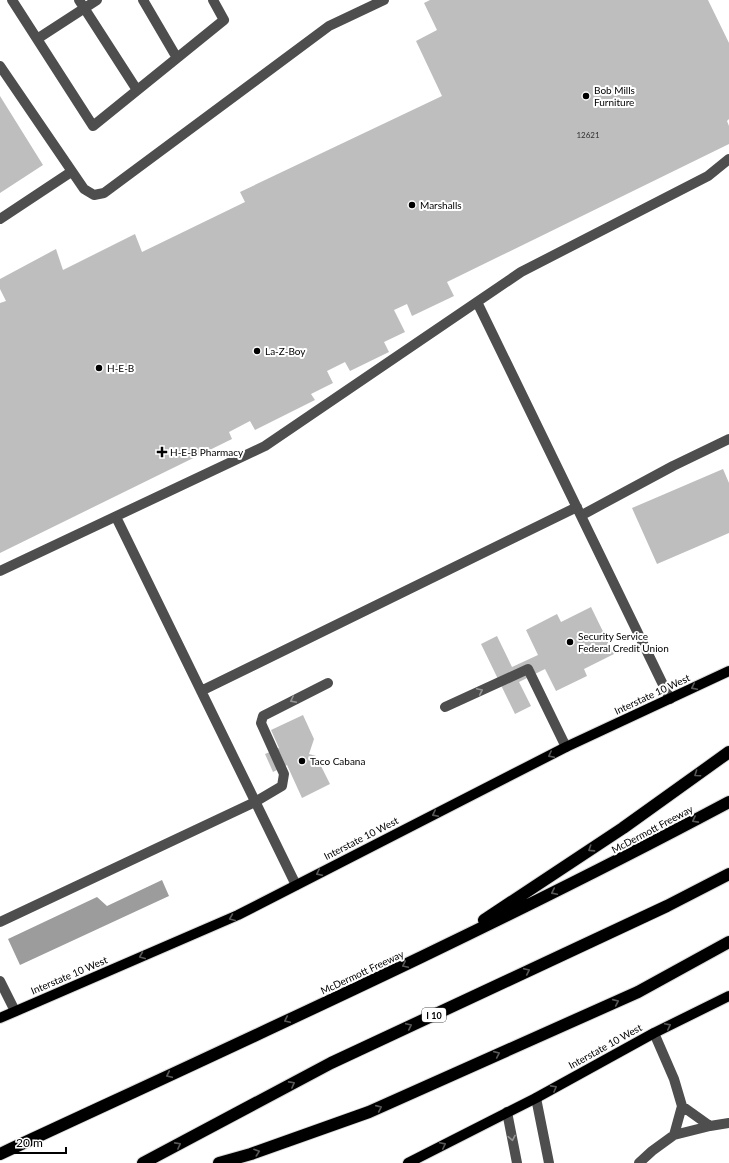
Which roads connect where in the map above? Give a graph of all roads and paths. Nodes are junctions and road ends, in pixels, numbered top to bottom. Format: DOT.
graph roads {
  1 [pos="12,0"];
  2 [pos="97,0"];
  3 [pos="143,0"];
  4 [pos="213,0"];
  5 [pos="384,0"];
  6 [pos="82,4"];
  7 [pos="37,39"];
  8 [pos="177,58"];
  9 [pos="0,66"];
  10 [pos="137,90"];
  11 [pos="729,159"];
  12 [pos="70,172"];
  13 [pos="0,219"];
  14 [pos="477,302"];
  15 [pos="729,439"];
  16 [pos="580,511"];
  17 [pos="116,517"];
  18 [pos="0,571"];
  19 [pos="729,670"];
  20 [pos="328,683"];
  21 [pos="202,691"];
  22 [pos="670,699"];
  23 [pos="445,708"];
  24 [pos="566,747"];
  25 [pos="729,752"];
  26 [pos="255,802"];
  27 [pos="729,802"];
  28 [pos="729,874"];
  29 [pos="296,885"];
  30 [pos="0,922"];
  31 [pos="729,942"];
  32 [pos="440,949"];
  33 [pos="0,981"];
  34 [pos="729,996"];
  35 [pos="15,1011"];
  36 [pos="0,1018"];
  37 [pos="654,1033"];
  38 [pos="536,1098"];
  39 [pos="682,1106"];
  40 [pos="507,1112"];
  41 [pos="729,1122"];
  42 [pos="710,1126"];
  43 [pos="674,1135"];
  44 [pos="0,1154"];
  45 [pos="143,1163"];
  46 [pos="219,1163"];
  47 [pos="408,1163"];
  48 [pos="517,1163"];
  49 [pos="549,1163"];
  50 [pos="640,1163"];
  1 -- 7 [label="street"];
  2 -- 6 [label="street"];
  3 -- 8 [label="street"];
  4 -- 8 [label="street"];
  5 -- 12 [label="street"];
  6 -- 7 [label="street"];
  6 -- 10 [label="street"];
  7 -- 10 [label="street"];
  8 -- 10 [label="street"];
  9 -- 12 [label="street"];
  11 -- 14 [label="street"];
  12 -- 13 [label="street"];
  14 -- 16 [label="street"];
  14 -- 17 [label="street"];
  15 -- 16 [label="street"];
  16 -- 21 [label="street"];
  16 -- 22 [label="street"];
  17 -- 18 [label="street"];
  17 -- 21 [label="street"];
  19 -- 22 [label="main road, Interstate 10 West, one-way"];
  20 -- 26 [label="street, one-way"];
  21 -- 26 [label="street"];
  22 -- 24 [label="main road, Interstate 10 West"];
  23 -- 24 [label="street, one-way"];
  24 -- 29 [label="main road, Interstate 10 West, one-way"];
  25 -- 32 [label="highway, one-way"];
  26 -- 29 [label="street"];
  26 -- 30 [label="street"];
  27 -- 32 [label="highway, McDermott Freeway, one-way"];
  45 -- 28 [label="highway, I 10, one-way"];
  29 -- 35 [label="main road, Interstate 10 West, one-way"];
  46 -- 31 [label="highway, one-way"];
  32 -- 44 [label="highway, McDermott Freeway, one-way"];
  33 -- 35 [label="street"];
  37 -- 34 [label="main road, Interstate 10 West, one-way"];
  35 -- 36 [label="main road, Interstate 10 West"];
  38 -- 37 [label="main road, Interstate 10 West, one-way"];
  37 -- 39 [label="street"];
  38 -- 40 [label="main road, Interstate 10 West"];
  38 -- 49 [label="street"];
  39 -- 42 [label="street"];
  39 -- 43 [label="street"];
  47 -- 40 [label="main road, Interstate 10 West, one-way"];
  40 -- 48 [label="street, one-way"];
  41 -- 42 [label="street"];
  42 -- 43 [label="street"];
  43 -- 50 [label="street"];
}
